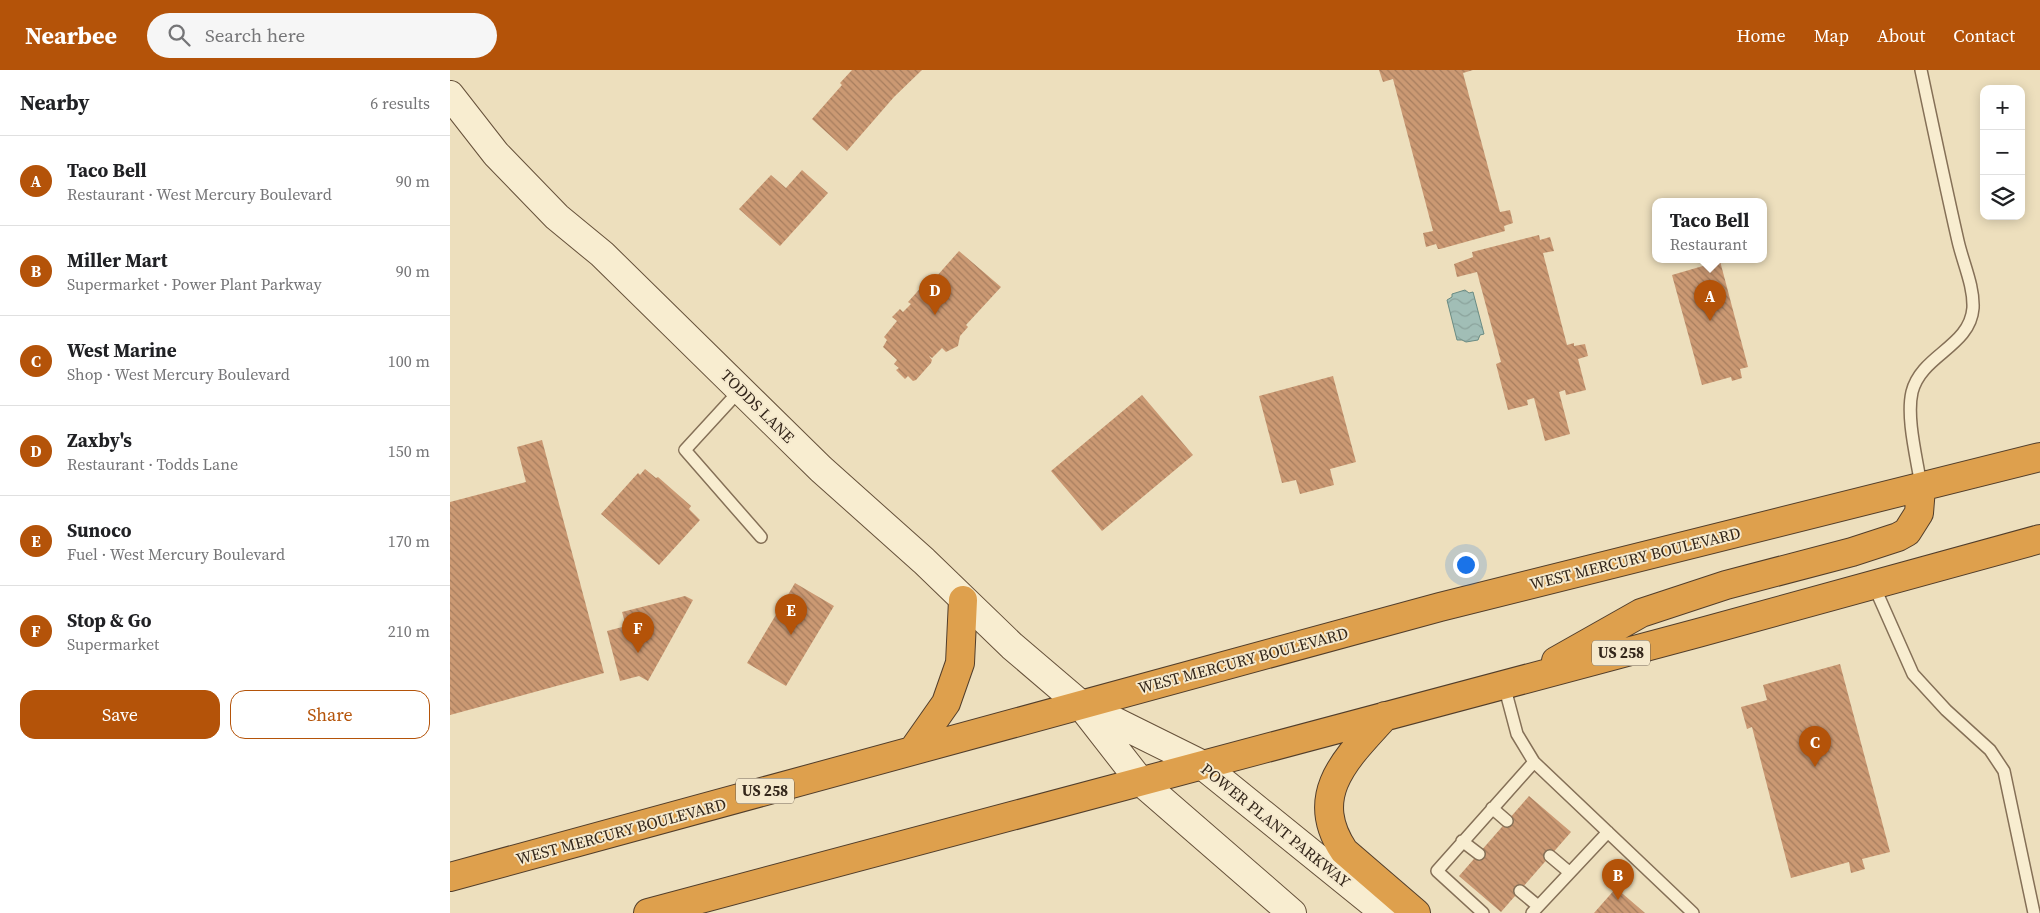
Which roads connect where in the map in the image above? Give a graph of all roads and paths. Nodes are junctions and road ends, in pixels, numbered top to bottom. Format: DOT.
graph roads {
  1 [pos="1921,70"];
  2 [pos="450,95"];
  3 [pos="741,389"];
  4 [pos="2040,457"];
  5 [pos="1921,488"];
  6 [pos="761,537"];
  7 [pos="2040,539"];
  8 [pos="1987,554"];
  9 [pos="2040,556"];
  10 [pos="1874,586"];
  11 [pos="963,600"];
  12 [pos="1531,677"];
  13 [pos="1504,685"];
  14 [pos="1080,704"];
  15 [pos="1385,716"];
  16 [pos="913,750"];
  17 [pos="1534,762"];
  18 [pos="1201,764"];
  19 [pos="1140,781"];
  20 [pos="1492,808"];
  21 [pos="1507,821"];
  22 [pos="1608,832"];
  23 [pos="1462,841"];
  24 [pos="1478,854"];
  25 [pos="1550,856"];
  26 [pos="1569,872"];
  27 [pos="450,877"];
  28 [pos="1520,890"];
  29 [pos="684,908"];
  30 [pos="1535,909"];
  31 [pos="648,913"];
  32 [pos="1292,913"];
  33 [pos="1385,913"];
  34 [pos="1416,913"];
  35 [pos="1483,913"];
  36 [pos="1693,913"];
  37 [pos="2034,913"];
  1 -- 5 [label="lane"];
  2 -- 3 [label="main road, TODDS LANE"];
  3 -- 6 [label="lane"];
  3 -- 11 [label="main road, TODDS LANE"];
  4 -- 5 [label="highway, WEST MERCURY BOULEVARD / US 258"];
  5 -- 12 [label="highway"];
  5 -- 14 [label="highway, WEST MERCURY BOULEVARD / US 258"];
  7 -- 8 [label="highway, US 258"];
  8 -- 9 [label="highway"];
  8 -- 10 [label="highway, US 258"];
  10 -- 12 [label="highway, US 258"];
  10 -- 37 [label="lane"];
  11 -- 14 [label="main road, TODDS LANE"];
  11 -- 16 [label="highway"];
  12 -- 13 [label="highway, US 258"];
  13 -- 15 [label="highway, US 258"];
  13 -- 17 [label="lane"];
  14 -- 16 [label="highway, WEST MERCURY BOULEVARD / US 258"];
  14 -- 18 [label="main road, POWER PLANT PARKWAY"];
  14 -- 19 [label="main road"];
  15 -- 18 [label="highway, US 258"];
  15 -- 34 [label="highway"];
  16 -- 27 [label="highway, WEST MERCURY BOULEVARD / US 258"];
  17 -- 20 [label="lane"];
  17 -- 22 [label="lane"];
  18 -- 19 [label="highway, US 258"];
  18 -- 33 [label="main road, POWER PLANT PARKWAY"];
  19 -- 29 [label="highway, US 258"];
  19 -- 32 [label="main road"];
  20 -- 21 [label="lane"];
  20 -- 23 [label="lane"];
  22 -- 26 [label="lane"];
  22 -- 36 [label="lane"];
  23 -- 24 [label="lane"];
  23 -- 35 [label="lane"];
  25 -- 26 [label="lane"];
  26 -- 30 [label="lane"];
  28 -- 30 [label="lane"];
  29 -- 31 [label="highway, US 258"];
}
